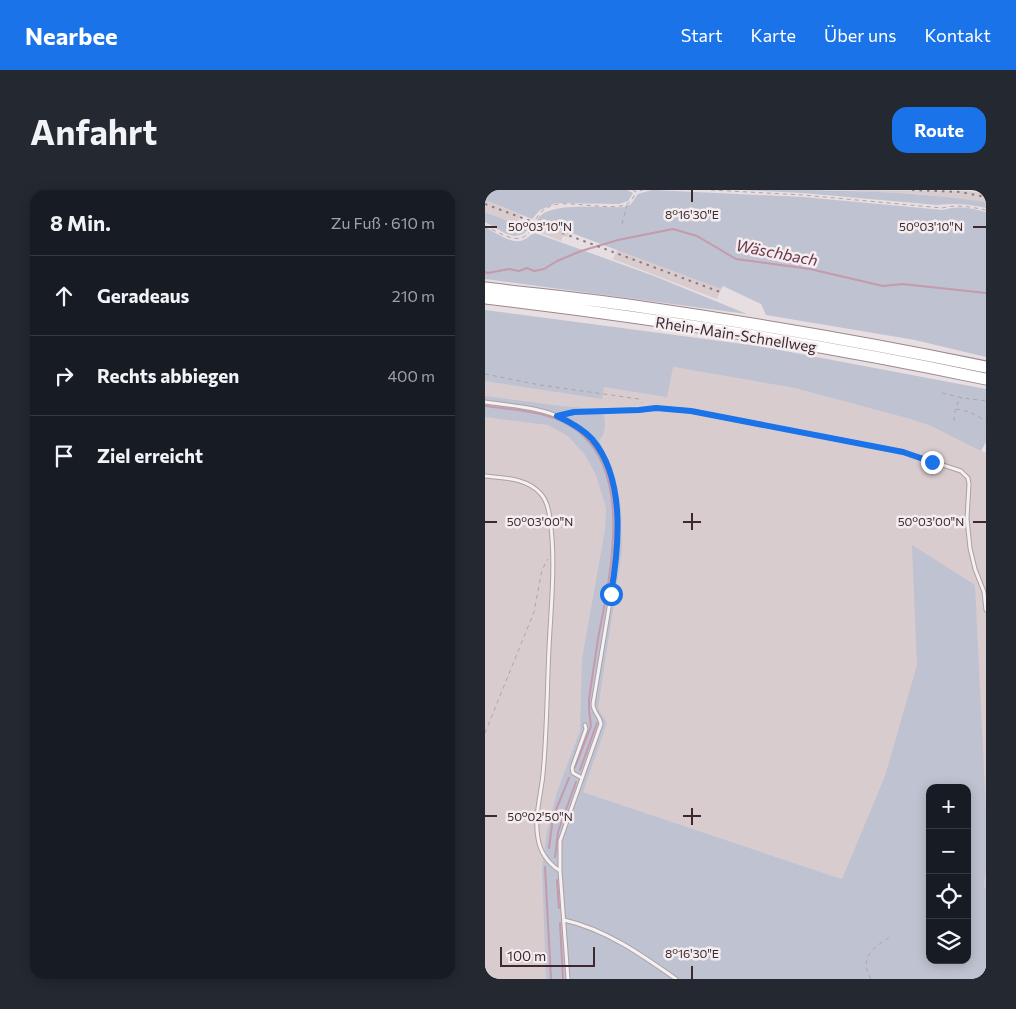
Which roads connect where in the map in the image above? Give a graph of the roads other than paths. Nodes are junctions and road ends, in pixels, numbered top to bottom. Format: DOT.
graph roads {
  1 [pos="485,288"];
  2 [pos="485,298"];
  3 [pos="986,367"];
  4 [pos="986,379"];
  5 [pos="485,402"];
  6 [pos="557,416"];
  7 [pos="485,476"];
  8 [pos="986,610"];
  9 [pos="585,725"];
  10 [pos="582,778"];
  11 [pos="560,872"];
  12 [pos="564,920"];
  13 [pos="567,979"];
  14 [pos="676,979"];
  1 -- 3 [label="highway, Rhein-Main-Schnellweg"];
  2 -- 4 [label="highway, Rhein-Main-Schnellweg"];
  5 -- 6 [label="lane"];
  6 -- 8 [label="lane"];
  6 -- 10 [label="lane"];
  7 -- 11 [label="lane"];
  9 -- 10 [label="lane"];
  10 -- 11 [label="lane"];
  11 -- 12 [label="lane"];
  12 -- 13 [label="lane"];
  12 -- 14 [label="lane"];
}
